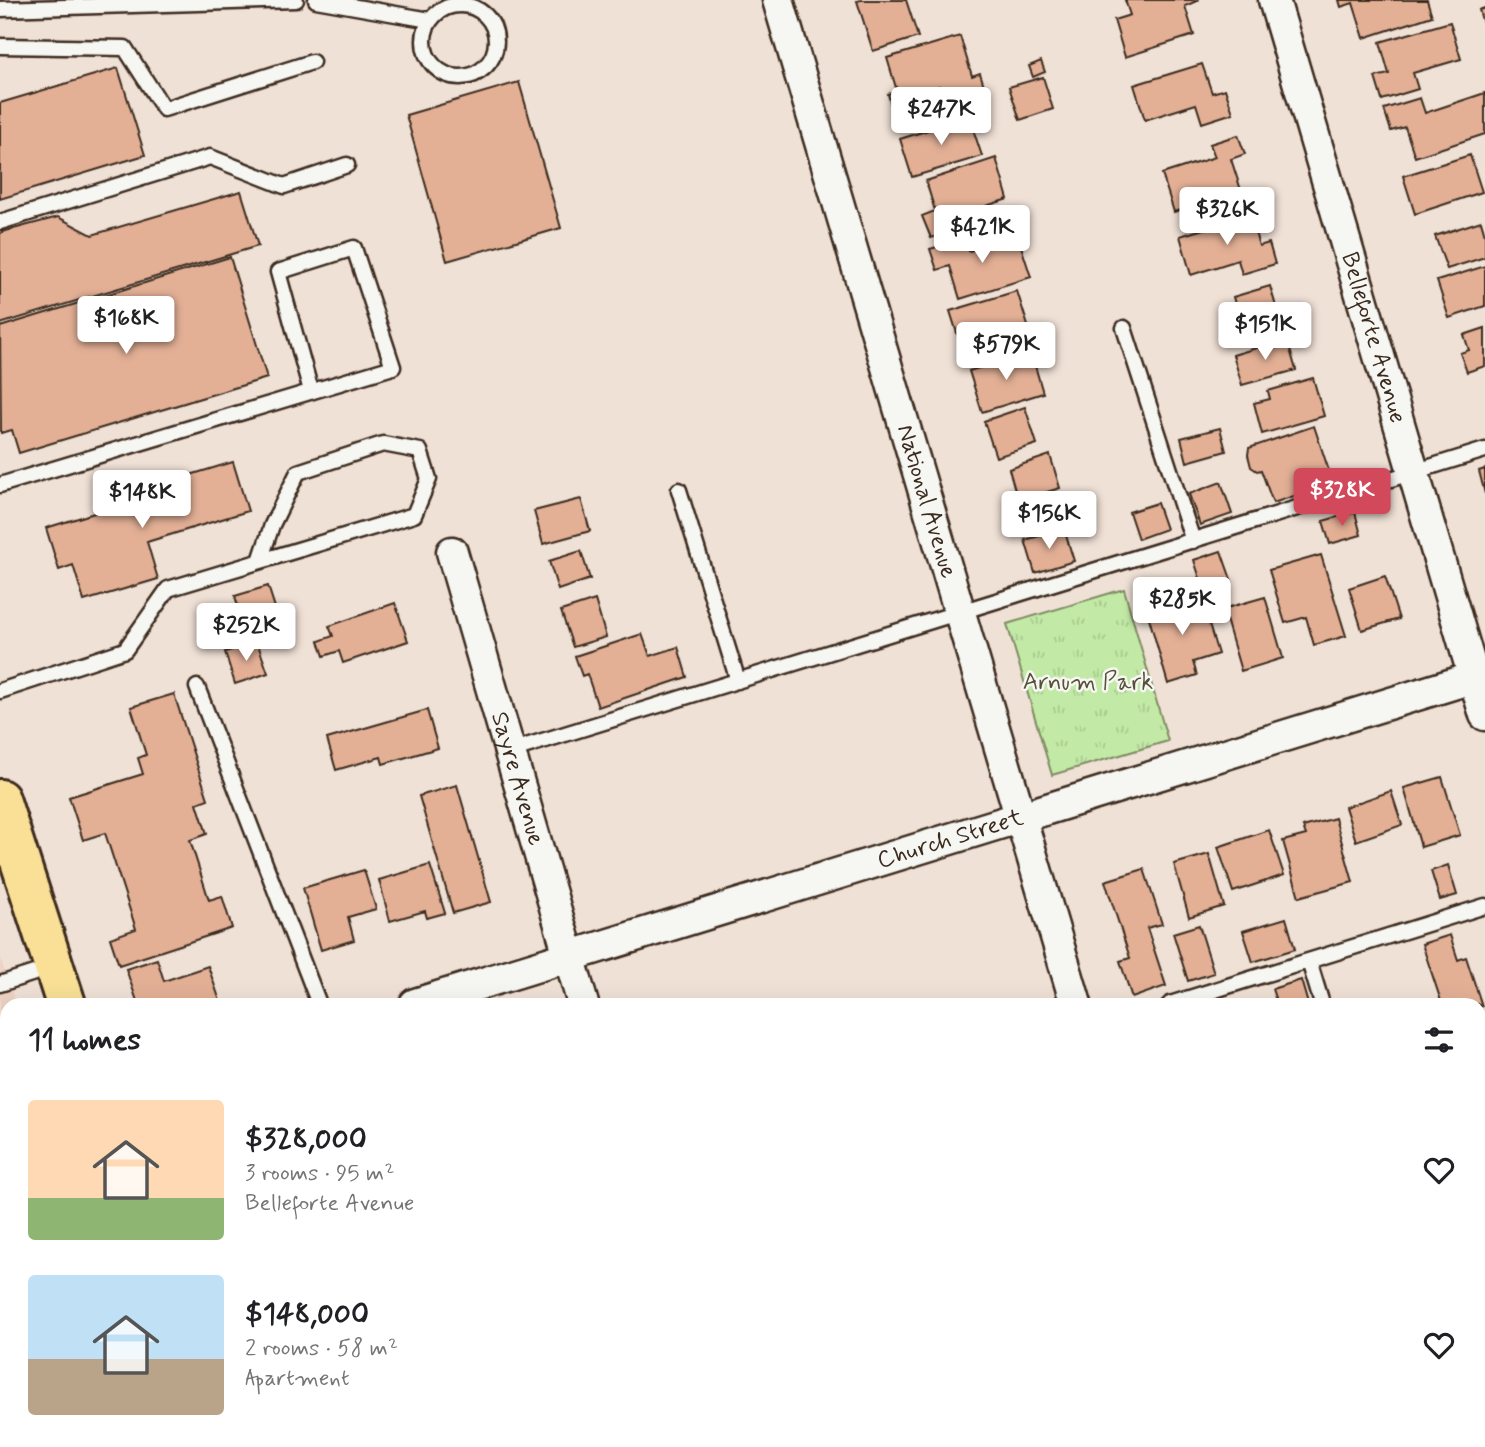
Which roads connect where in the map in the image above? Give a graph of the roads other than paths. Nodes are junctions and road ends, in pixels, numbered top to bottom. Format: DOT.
graph roads {
  1 [pos="296,0"];
  2 [pos="316,0"];
  3 [pos="778,0"];
  4 [pos="1274,0"];
  5 [pos="265,1"];
  6 [pos="0,9"];
  7 [pos="430,20"];
  8 [pos="0,46"];
  9 [pos="312,62"];
  10 [pos="347,165"];
  11 [pos="0,222"];
  12 [pos="1124,328"];
  13 [pos="311,391"];
  14 [pos="1485,450"];
  15 [pos="1413,472"];
  16 [pos="0,485"];
  17 [pos="679,490"];
  18 [pos="1193,541"];
  19 [pos="452,552"];
  20 [pos="260,561"];
  21 [pos="960,612"];
  22 [pos="1480,676"];
  23 [pos="737,681"];
  24 [pos="197,687"];
  25 [pos="0,691"];
  26 [pos="1485,715"];
  27 [pos="510,751"];
  28 [pos="0,799"];
  29 [pos="1020,817"];
  30 [pos="1485,906"];
  31 [pos="569,957"];
  32 [pos="1309,961"];
  33 [pos="54,966"];
  34 [pos="0,985"];
  35 [pos="64,998"];
  36 [pos="317,998"];
  37 [pos="435,998"];
  38 [pos="581,998"];
  39 [pos="1074,998"];
  40 [pos="1189,998"];
  41 [pos="1320,998"];
  1 -- 5 [label="lane"];
  2 -- 7 [label="lane"];
  3 -- 21 [label="street, National Avenue"];
  4 -- 15 [label="street, Belleforte Avenue"];
  5 -- 6 [label="lane"];
  7 -- 7 [label="lane"];
  8 -- 9 [label="lane"];
  10 -- 11 [label="lane"];
  12 -- 18 [label="lane"];
  13 -- 13 [label="lane"];
  13 -- 16 [label="lane"];
  14 -- 15 [label="lane"];
  15 -- 18 [label="lane"];
  15 -- 22 [label="street, Belleforte Avenue"];
  17 -- 23 [label="lane"];
  18 -- 21 [label="lane"];
  19 -- 27 [label="street, Sayre Avenue"];
  20 -- 20 [label="lane"];
  20 -- 25 [label="lane"];
  21 -- 23 [label="lane"];
  21 -- 29 [label="street, National Avenue"];
  22 -- 26 [label="street, Belleforte Avenue"];
  22 -- 29 [label="street, Church Street"];
  23 -- 27 [label="lane"];
  24 -- 36 [label="lane"];
  27 -- 31 [label="street, Sayre Avenue"];
  28 -- 33 [label="main road"];
  29 -- 31 [label="street, Church Street"];
  29 -- 39 [label="street, National Avenue"];
  30 -- 32 [label="lane"];
  31 -- 37 [label="street, Church Street"];
  31 -- 38 [label="street, Sayre Avenue"];
  32 -- 40 [label="lane"];
  32 -- 41 [label="lane"];
  33 -- 34 [label="lane"];
  33 -- 35 [label="main road"];
}
